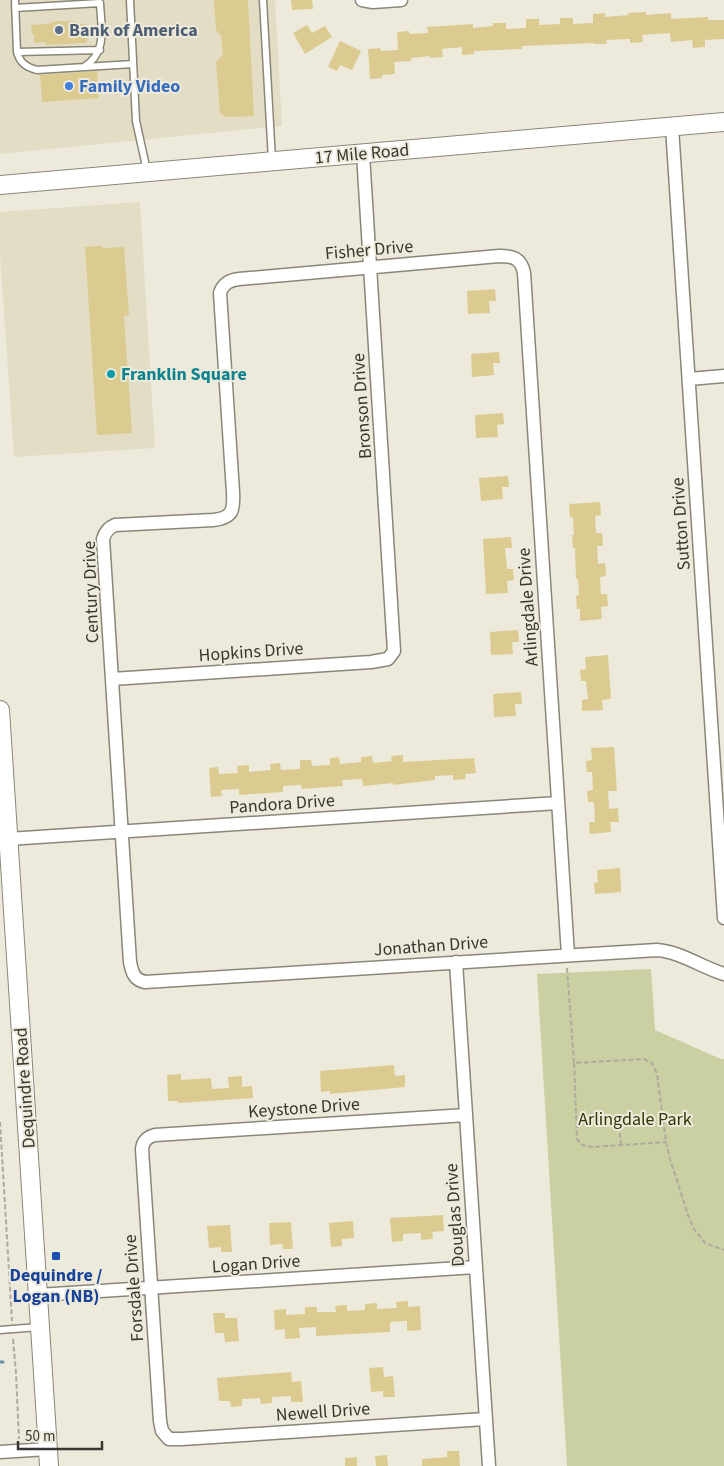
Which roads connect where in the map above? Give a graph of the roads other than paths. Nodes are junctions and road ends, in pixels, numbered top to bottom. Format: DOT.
graph roads {
  1 [pos="15,0"];
  2 [pos="130,0"];
  3 [pos="263,0"];
  4 [pos="362,0"];
  5 [pos="401,0"];
  6 [pos="15,8"];
  7 [pos="100,50"];
  8 [pos="16,52"];
  9 [pos="133,64"];
  10 [pos="83,67"];
  11 [pos="724,122"];
  12 [pos="672,127"];
  13 [pos="363,154"];
  14 [pos="272,161"];
  15 [pos="147,172"];
  16 [pos="0,185"];
  17 [pos="517,259"];
  18 [pos="371,268"];
  19 [pos="224,285"];
  20 [pos="724,376"];
  21 [pos="689,378"];
  22 [pos="392,656"];
  23 [pos="112,679"];
  24 [pos="0,710"];
  25 [pos="2,771"];
  26 [pos="558,803"];
  27 [pos="5,829"];
  28 [pos="122,831"];
  29 [pos="724,918"];
  30 [pos="568,955"];
  31 [pos="456,962"];
  32 [pos="724,974"];
  33 [pos="136,978"];
  34 [pos="466,1115"];
  35 [pos="146,1139"];
  36 [pos="476,1267"];
  37 [pos="151,1288"];
  38 [pos="38,1295"];
  39 [pos="40,1327"];
  40 [pos="0,1330"];
  41 [pos="486,1419"];
  42 [pos="165,1435"];
  43 [pos="0,1452"];
  44 [pos="48,1457"];
  45 [pos="489,1466"];
  1 -- 6 [label="lane"];
  2 -- 9 [label="lane"];
  3 -- 14 [label="lane"];
  4 -- 5 [label="street"];
  6 -- 7 [label="lane"];
  6 -- 8 [label="lane"];
  7 -- 8 [label="lane"];
  7 -- 10 [label="lane"];
  8 -- 10 [label="lane"];
  9 -- 10 [label="lane"];
  9 -- 15 [label="lane"];
  11 -- 12 [label="main road, 17 Mile Road"];
  12 -- 13 [label="main road, 17 Mile Road"];
  12 -- 21 [label="street, Sutton Drive"];
  13 -- 14 [label="main road, 17 Mile Road"];
  13 -- 18 [label="street, Bronson Drive"];
  14 -- 15 [label="main road, 17 Mile Road"];
  15 -- 16 [label="main road, 17 Mile Road"];
  17 -- 18 [label="street, Fisher Drive"];
  17 -- 26 [label="street, Arlingdale Drive"];
  18 -- 19 [label="street, Fisher Drive"];
  18 -- 22 [label="street, Bronson Drive"];
  19 -- 23 [label="street, Century Drive"];
  20 -- 21 [label="street"];
  21 -- 29 [label="street, Sutton Drive"];
  22 -- 23 [label="street, Hopkins Drive"];
  23 -- 28 [label="street, Century Drive"];
  24 -- 25 [label="main road, Dequindre Road"];
  25 -- 27 [label="main road, Dequindre Road"];
  26 -- 28 [label="street, Pandora Drive"];
  26 -- 30 [label="street, Arlingdale Drive"];
  27 -- 28 [label="street, Pandora Drive"];
  27 -- 38 [label="main road, Dequindre Road"];
  28 -- 33 [label="street, Century Drive"];
  30 -- 31 [label="street, Jonathan Drive"];
  30 -- 32 [label="street, Jonathan Drive"];
  31 -- 33 [label="street, Jonathan Drive"];
  31 -- 34 [label="street, Douglas Drive"];
  34 -- 35 [label="street, Keystone Drive"];
  34 -- 36 [label="street, Douglas Drive"];
  35 -- 37 [label="street, Forsdale Drive"];
  36 -- 37 [label="street, Logan Drive"];
  36 -- 41 [label="street, Douglas Drive"];
  37 -- 38 [label="street, Logan Drive"];
  37 -- 42 [label="street, Forsdale Drive"];
  38 -- 39 [label="main road, Dequindre Road"];
  39 -- 40 [label="lane"];
  39 -- 44 [label="main road, Dequindre Road"];
  41 -- 42 [label="street, Newell Drive"];
  41 -- 45 [label="street, Douglas Drive"];
  43 -- 44 [label="street"];
}
